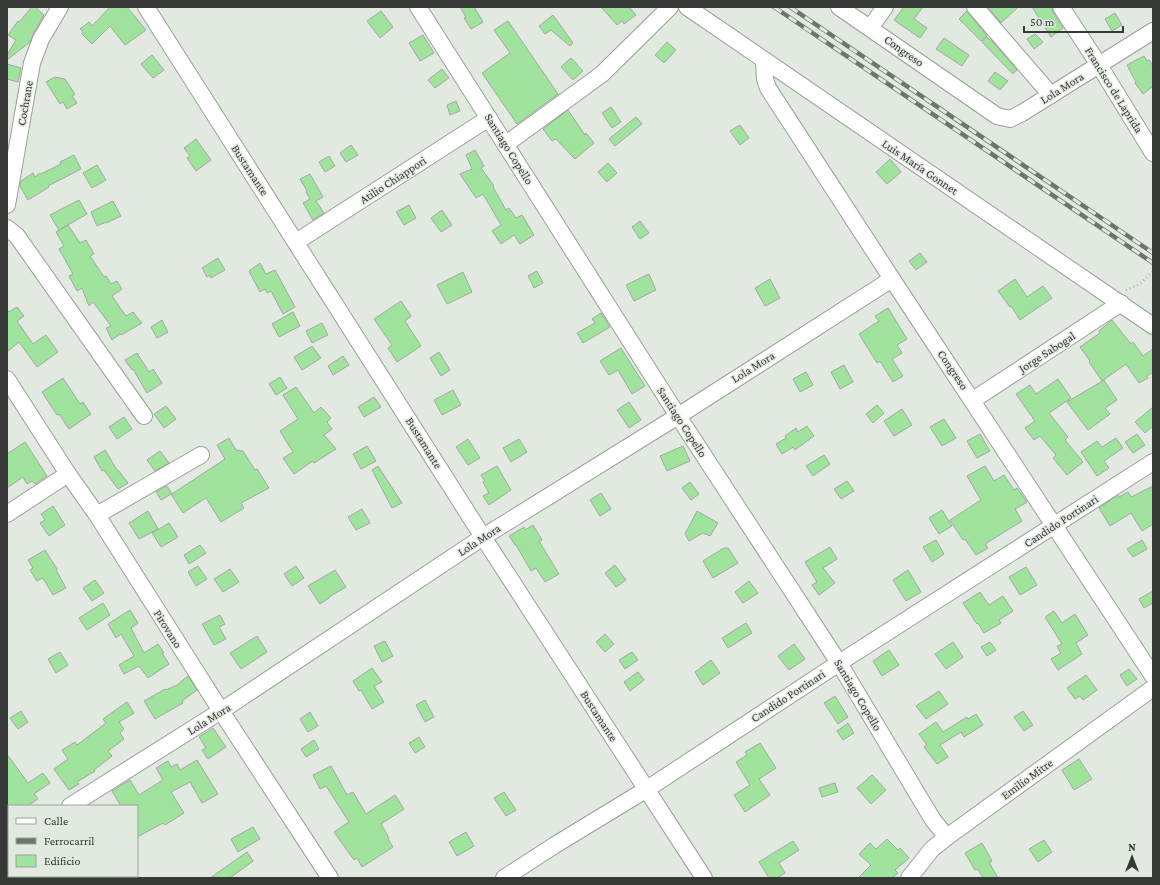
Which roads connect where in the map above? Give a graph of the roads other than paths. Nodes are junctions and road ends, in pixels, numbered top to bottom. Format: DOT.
graph roads {
  1 [pos="60,7"];
  2 [pos="146,7"];
  3 [pos="418,7"];
  4 [pos="670,7"];
  5 [pos="687,7"];
  6 [pos="839,7"];
  7 [pos="885,7"];
  8 [pos="975,7"];
  9 [pos="1061,7"];
  10 [pos="870,28"];
  11 [pos="1153,30"];
  12 [pos="764,60"];
  13 [pos="1099,65"];
  14 [pos="1051,95"];
  15 [pos="489,118"];
  16 [pos="1010,119"];
  17 [pos="506,144"];
  18 [pos="1153,153"];
  19 [pos="7,205"];
  20 [pos="7,228"];
  21 [pos="296,242"];
  22 [pos="892,279"];
  23 [pos="1121,303"];
  24 [pos="1153,326"];
  25 [pos="7,379"];
  26 [pos="973,400"];
  27 [pos="144,416"];
  28 [pos="678,416"];
  29 [pos="201,455"];
  30 [pos="1153,462"];
  31 [pos="68,474"];
  32 [pos="7,514"];
  33 [pos="97,515"];
  34 [pos="1054,526"];
  35 [pos="483,537"];
  36 [pos="839,663"];
  37 [pos="1153,676"];
  38 [pos="1153,688"];
  39 [pos="221,711"];
  40 [pos="647,789"];
  41 [pos="72,805"];
  42 [pos="947,837"];
  43 [pos="330,878"];
  44 [pos="504,878"];
  45 [pos="704,878"];
  46 [pos="908,878"];
  1 -- 19 [label="street, Cochrane"];
  2 -- 21 [label="street, Bustamante"];
  3 -- 15 [label="street, Santiago Copello"];
  4 -- 17 [label="street"];
  5 -- 12 [label="street, Luis María Gonnet"];
  6 -- 10 [label="street, Congreso"];
  7 -- 10 [label="street"];
  8 -- 14 [label="street"];
  9 -- 13 [label="street, Francisco de Laprida"];
  10 -- 16 [label="street, Congreso"];
  11 -- 13 [label="street, Lola Mora"];
  12 -- 22 [label="street, Congreso"];
  12 -- 23 [label="street, Luis María Gonnet"];
  13 -- 14 [label="street, Lola Mora"];
  13 -- 18 [label="street, Francisco de Laprida"];
  14 -- 16 [label="street, Lola Mora"];
  15 -- 17 [label="street, Santiago Copello"];
  15 -- 21 [label="street, Atilio Chiappori"];
  17 -- 28 [label="street, Santiago Copello"];
  20 -- 27 [label="street"];
  21 -- 35 [label="street, Bustamante"];
  22 -- 26 [label="street, Congreso"];
  22 -- 28 [label="street, Lola Mora"];
  23 -- 24 [label="street, Luis María Gonnet"];
  23 -- 26 [label="street, Jorge Sabogal"];
  25 -- 31 [label="street, Pirovano"];
  26 -- 34 [label="street, Congreso"];
  28 -- 35 [label="street, Lola Mora"];
  28 -- 36 [label="street, Santiago Copello"];
  29 -- 33 [label="street"];
  30 -- 34 [label="street, Candido Portinari"];
  31 -- 32 [label="street"];
  31 -- 33 [label="street, Pirovano"];
  33 -- 39 [label="street, Pirovano"];
  34 -- 36 [label="street, Candido Portinari"];
  34 -- 37 [label="street, Congreso"];
  35 -- 39 [label="street, Lola Mora"];
  35 -- 40 [label="street, Bustamante"];
  36 -- 40 [label="street, Candido Portinari"];
  36 -- 42 [label="street, Santiago Copello"];
  38 -- 42 [label="street, Emilio Mitre"];
  39 -- 41 [label="street, Lola Mora"];
  39 -- 43 [label="street, Pirovano"];
  40 -- 44 [label="street, Candido Portinari"];
  40 -- 45 [label="street, Bustamante"];
  42 -- 46 [label="street, Emilio Mitre"];
}
